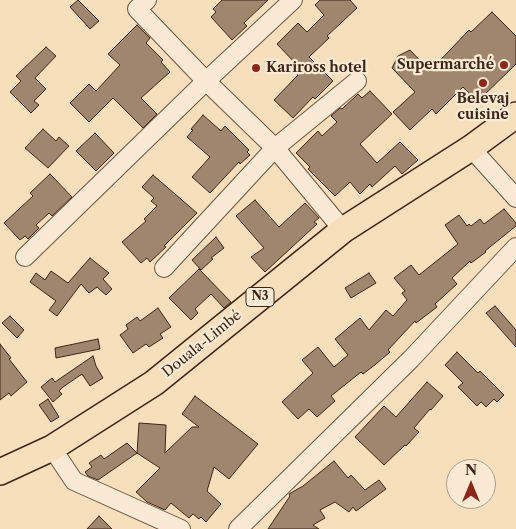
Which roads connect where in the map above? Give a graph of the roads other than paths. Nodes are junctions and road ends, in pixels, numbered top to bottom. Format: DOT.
graph roads {
  1 [pos="293,0"];
  2 [pos="137,3"];
  3 [pos="206,81"];
  4 [pos="357,81"];
  5 [pos="516,115"];
  6 [pos="275,148"];
  7 [pos="471,148"];
  8 [pos="516,198"];
  9 [pos="343,230"];
  10 [pos="516,247"];
  11 [pos="25,256"];
  12 [pos="164,268"];
  13 [pos="52,448"];
  14 [pos="0,472"];
  15 [pos="181,529"];
  16 [pos="238,529"];
  1 -- 3 [label="street"];
  2 -- 3 [label="street"];
  3 -- 6 [label="street"];
  3 -- 11 [label="street"];
  4 -- 6 [label="street"];
  5 -- 7 [label="highway, Douala-Limbé / N3"];
  6 -- 9 [label="street"];
  6 -- 12 [label="street"];
  7 -- 8 [label="street"];
  7 -- 9 [label="highway, Douala-Limbé / N3"];
  9 -- 13 [label="highway, Douala-Limbé / N3"];
  10 -- 16 [label="street"];
  13 -- 14 [label="highway, Douala-Limbé / N3"];
  13 -- 15 [label="street"];
}
